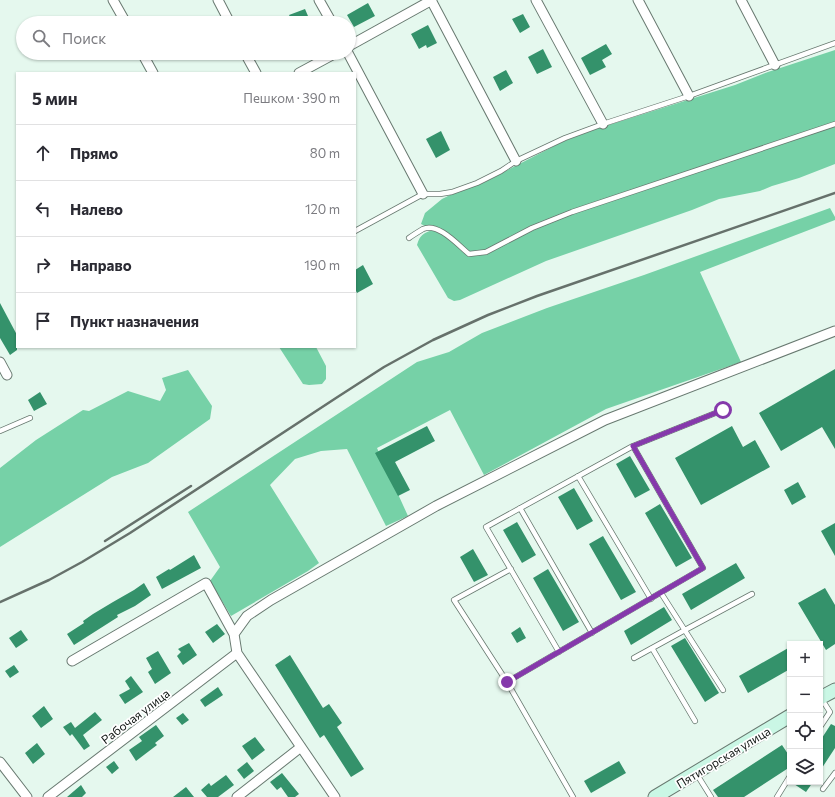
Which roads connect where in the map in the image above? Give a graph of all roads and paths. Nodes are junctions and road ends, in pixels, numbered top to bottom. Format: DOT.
graph roads {
  1 [pos="113,0"];
  2 [pos="218,0"];
  3 [pos="320,0"];
  4 [pos="431,0"];
  5 [pos="536,0"];
  6 [pos="638,0"];
  7 [pos="741,0"];
  8 [pos="122,16"];
  9 [pos="226,16"];
  10 [pos="328,16"];
  11 [pos="356,42"];
  12 [pos="835,43"];
  13 [pos="146,60"];
  14 [pos="249,60"];
  15 [pos="323,60"];
  16 [pos="352,60"];
  17 [pos="775,65"];
  18 [pos="152,72"];
  19 [pos="255,72"];
  20 [pos="301,72"];
  21 [pos="689,96"];
  22 [pos="603,124"];
  23 [pos="835,124"];
  24 [pos="516,161"];
  25 [pos="422,194"];
  26 [pos="356,230"];
  27 [pos="409,238"];
  28 [pos="835,331"];
  29 [pos="0,362"];
  30 [pos="8,375"];
  31 [pos="723,410"];
  32 [pos="30,418"];
  33 [pos="0,431"];
  34 [pos="633,446"];
  35 [pos="578,476"];
  36 [pos="520,508"];
  37 [pos="511,569"];
  38 [pos="661,593"];
  39 [pos="752,594"];
  40 [pos="651,599"];
  41 [pos="685,630"];
  42 [pos="592,633"];
  43 [pos="234,634"];
  44 [pos="652,648"];
  45 [pos="559,652"];
  46 [pos="237,653"];
  47 [pos="634,658"];
  48 [pos="72,661"];
  49 [pos="507,682"];
  50 [pos="723,690"];
  51 [pos="835,690"];
  52 [pos="823,696"];
  53 [pos="823,702"];
  54 [pos="787,718"];
  55 [pos="695,720"];
  56 [pos="823,722"];
  57 [pos="301,747"];
  58 [pos="0,762"];
  59 [pos="696,773"];
  60 [pos="835,773"];
  61 [pos="787,781"];
  62 [pos="823,789"];
  63 [pos="27,797"];
  64 [pos="48,797"];
  65 [pos="237,797"];
  66 [pos="335,797"];
  67 [pos="573,797"];
  68 [pos="655,797"];
  69 [pos="711,797"];
  70 [pos="777,797"];
  1 -- 8 [label="street"];
  2 -- 9 [label="street"];
  3 -- 10 [label="street"];
  4 -- 11 [label="street"];
  4 -- 24 [label="street"];
  5 -- 22 [label="street"];
  6 -- 21 [label="street"];
  7 -- 17 [label="street"];
  12 -- 17 [label="lane"];
  13 -- 18 [label="street"];
  14 -- 19 [label="street"];
  15 -- 20 [label="street"];
  16 -- 25 [label="street"];
  17 -- 21 [label="lane"];
  21 -- 22 [label="lane"];
  22 -- 24 [label="lane"];
  23 -- 27 [label="lane"];
  24 -- 25 [label="lane"];
  25 -- 26 [label="lane"];
  28 -- 43 [label="street"];
  29 -- 30 [label="street"];
  31 -- 34 [label="lane"];
  32 -- 33 [label="lane"];
  34 -- 35 [label="lane"];
  34 -- 38 [label="lane"];
  35 -- 36 [label="lane"];
  35 -- 40 [label="lane"];
  36 -- 37 [label="lane"];
  36 -- 42 [label="lane"];
  37 -- 45 [label="lane"];
  37 -- 49 [label="lane"];
  38 -- 40 [label="lane"];
  38 -- 41 [label="lane"];
  39 -- 41 [label="lane"];
  40 -- 42 [label="lane"];
  41 -- 44 [label="lane"];
  41 -- 50 [label="lane"];
  42 -- 45 [label="lane"];
  43 -- 46 [label="street"];
  43 -- 48 [label="street"];
  44 -- 47 [label="lane"];
  44 -- 55 [label="lane"];
  45 -- 49 [label="lane"];
  46 -- 57 [label="street"];
  46 -- 64 [label="street, Рабочая улица"];
  49 -- 67 [label="lane"];
  51 -- 52 [label="main road"];
  53 -- 56 [label="lane"];
  54 -- 59 [label="main road, Пятигорская улица"];
  57 -- 65 [label="street"];
  57 -- 66 [label="street"];
  58 -- 63 [label="street"];
  59 -- 68 [label="main road, Пятигорская улица"];
  59 -- 69 [label="lane"];
  60 -- 62 [label="lane"];
  61 -- 70 [label="lane"];
}
